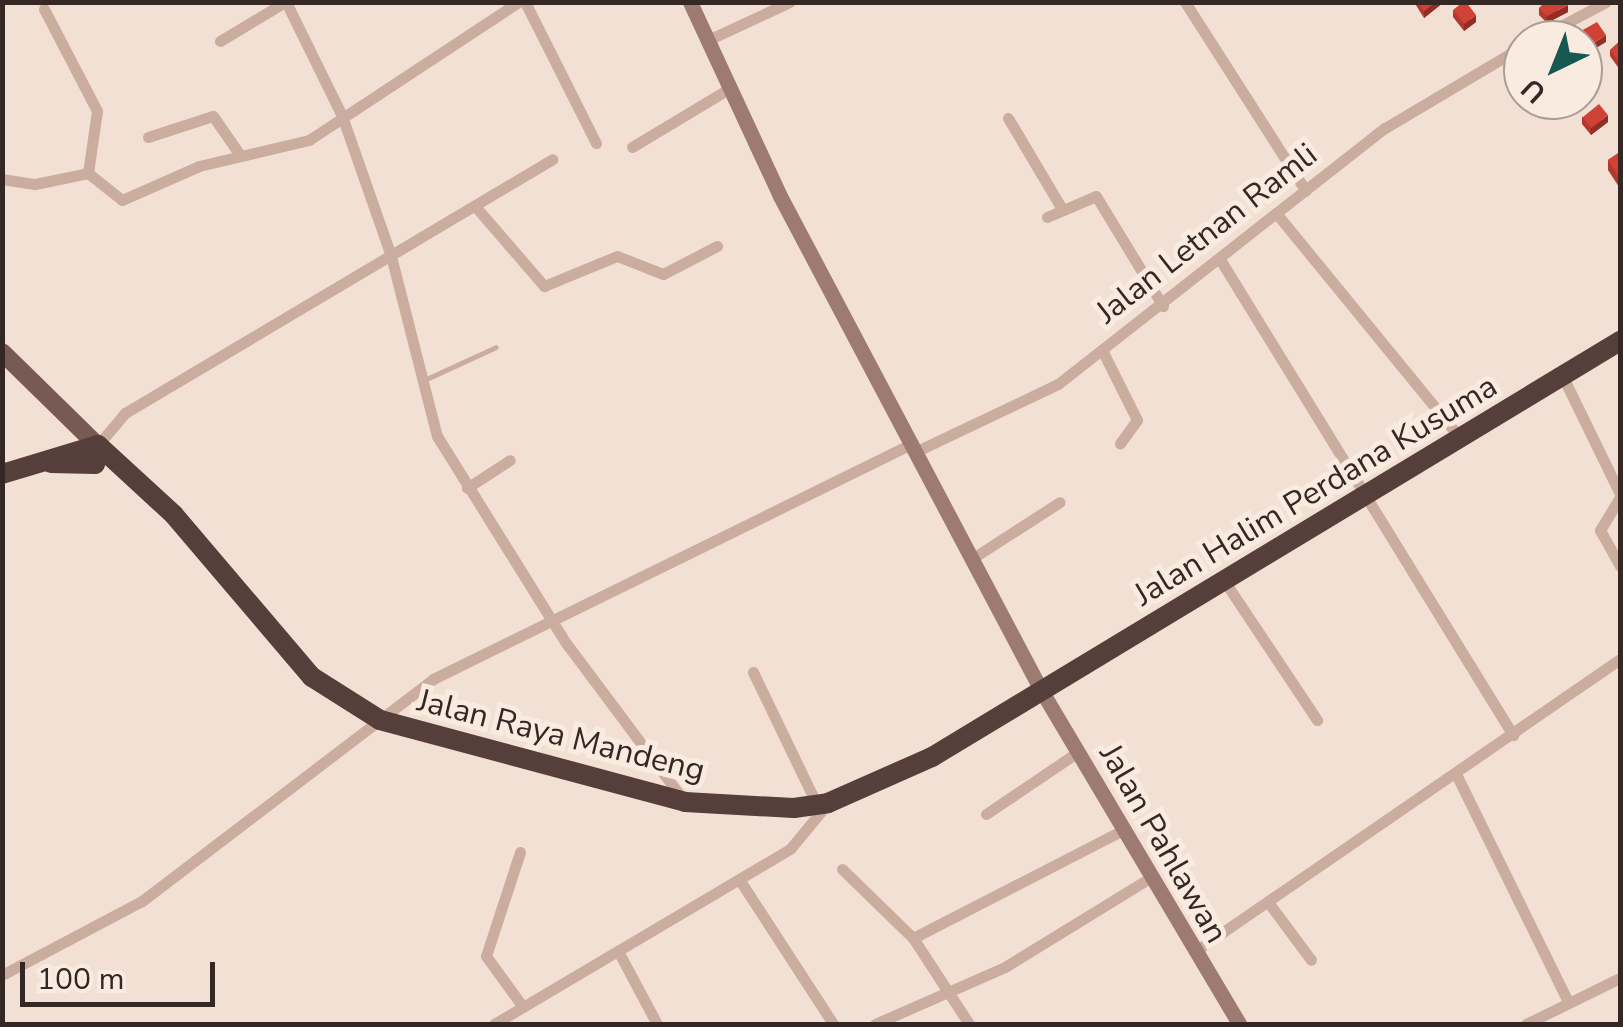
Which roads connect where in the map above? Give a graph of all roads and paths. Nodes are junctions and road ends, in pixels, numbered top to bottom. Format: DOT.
graph roads {
  1 [pos="285,2"];
  2 [pos="522,2"];
  3 [pos="690,2"];
  4 [pos="790,2"];
  5 [pos="1185,2"];
  6 [pos="1606,2"];
  7 [pos="44,9"];
  8 [pos="1572,20"];
  9 [pos="708,40"];
  10 [pos="220,41"];
  11 [pos="1503,58"];
  12 [pos="730,88"];
  13 [pos="1008,118"];
  14 [pos="344,124"];
  15 [pos="148,138"];
  16 [pos="596,143"];
  17 [pos="632,147"];
  18 [pos="240,156"];
  19 [pos="552,159"];
  20 [pos="88,173"];
  21 [pos="2,179"];
  22 [pos="1306,192"];
  23 [pos="475,206"];
  24 [pos="1062,209"];
  25 [pos="1276,213"];
  26 [pos="1047,218"];
  27 [pos="717,246"];
  28 [pos="391,256"];
  29 [pos="1221,261"];
  30 [pos="1162,306"];
  31 [pos="1620,341"];
  32 [pos="496,346"];
  33 [pos="2,352"];
  34 [pos="1103,352"];
  35 [pos="1563,377"];
  36 [pos="419,382"];
  37 [pos="1461,439"];
  38 [pos="1120,443"];
  39 [pos="915,447"];
  40 [pos="91,450"];
  41 [pos="510,460"];
  42 [pos="2,474"];
  43 [pos="467,488"];
  44 [pos="1370,493"];
  45 [pos="1620,496"];
  46 [pos="1060,502"];
  47 [pos="973,558"];
  48 [pos="1620,566"];
  49 [pos="1225,582"];
  50 [pos="550,617"];
  51 [pos="1616,663"];
  52 [pos="753,672"];
  53 [pos="1620,677"];
  54 [pos="1041,690"];
  55 [pos="380,720"];
  56 [pos="1316,720"];
  57 [pos="1512,736"];
  58 [pos="1078,752"];
  59 [pos="1458,776"];
  60 [pos="685,802"];
  61 [pos="822,804"];
  62 [pos="986,814"];
  63 [pos="1124,829"];
  64 [pos="520,852"];
  65 [pos="842,869"];
  66 [pos="1153,876"];
  67 [pos="739,879"];
  68 [pos="1268,902"];
  69 [pos="913,938"];
  70 [pos="618,951"];
  71 [pos="1194,952"];
  72 [pos="1311,960"];
  73 [pos="2,975"];
  74 [pos="1620,978"];
  75 [pos="950,986"];
  76 [pos="1568,1002"];
  77 [pos="523,1008"];
  78 [pos="509,1021"];
  79 [pos="494,1024"];
  80 [pos="656,1024"];
  81 [pos="833,1024"];
  82 [pos="875,1024"];
  83 [pos="969,1024"];
  84 [pos="1239,1024"];
  85 [pos="1526,1024"];
  1 -- 10 [label="street"];
  1 -- 14 [label="street"];
  2 -- 14 [label="street"];
  2 -- 16 [label="street"];
  3 -- 9 [label="main road, Jalan Pahlawan"];
  4 -- 9 [label="street"];
  5 -- 22 [label="street"];
  6 -- 8 [label="street"];
  7 -- 20 [label="street"];
  9 -- 12 [label="main road, Jalan Pahlawan"];
  11 -- 22 [label="street, Jalan Letnan Ramli"];
  12 -- 17 [label="street"];
  12 -- 39 [label="main road, Jalan Pahlawan"];
  13 -- 24 [label="street"];
  14 -- 18 [label="street"];
  14 -- 28 [label="street"];
  15 -- 18 [label="street"];
  18 -- 20 [label="street"];
  19 -- 23 [label="street"];
  20 -- 21 [label="street"];
  22 -- 25 [label="street, Jalan Letnan Ramli"];
  23 -- 27 [label="street"];
  23 -- 28 [label="street"];
  24 -- 26 [label="street"];
  24 -- 30 [label="street"];
  25 -- 29 [label="street, Jalan Letnan Ramli"];
  25 -- 37 [label="street"];
  28 -- 36 [label="street"];
  28 -- 40 [label="street"];
  29 -- 30 [label="street, Jalan Letnan Ramli"];
  29 -- 44 [label="street"];
  30 -- 34 [label="street, Jalan Letnan Ramli"];
  31 -- 35 [label="highway, Jalan Halim Perdana Kusuma"];
  32 -- 36 [label="lane"];
  33 -- 40 [label="main road"];
  34 -- 38 [label="street"];
  34 -- 39 [label="street, Jalan Letnan Ramli"];
  35 -- 37 [label="highway, Jalan Halim Perdana Kusuma"];
  35 -- 45 [label="street"];
  36 -- 43 [label="street"];
  37 -- 44 [label="highway, Jalan Halim Perdana Kusuma"];
  39 -- 47 [label="main road, Jalan Pahlawan"];
  39 -- 50 [label="street, Jalan Letnan Ramli"];
  40 -- 42 [label="highway"];
  40 -- 55 [label="highway, Jalan Raya Mandeng"];
  41 -- 43 [label="street"];
  43 -- 50 [label="street"];
  44 -- 49 [label="highway, Jalan Halim Perdana Kusuma"];
  44 -- 57 [label="street"];
  45 -- 48 [label="street"];
  46 -- 47 [label="street"];
  47 -- 54 [label="main road, Jalan Pahlawan"];
  49 -- 54 [label="highway, Jalan Halim Perdana Kusuma"];
  49 -- 56 [label="street"];
  50 -- 55 [label="street, Jalan Letnan Ramli"];
  50 -- 60 [label="street"];
  51 -- 53 [label="street"];
  51 -- 57 [label="street"];
  52 -- 61 [label="street"];
  54 -- 58 [label="main road, Jalan Pahlawan"];
  54 -- 61 [label="highway, Jalan Raya Mandeng"];
  55 -- 60 [label="highway, Jalan Raya Mandeng"];
  55 -- 73 [label="street, Jalan Letnan Ramli"];
  57 -- 59 [label="street"];
  58 -- 62 [label="street"];
  58 -- 63 [label="main road, Jalan Pahlawan"];
  59 -- 68 [label="street"];
  59 -- 76 [label="street"];
  60 -- 61 [label="highway, Jalan Raya Mandeng"];
  61 -- 67 [label="street"];
  63 -- 66 [label="main road, Jalan Pahlawan"];
  63 -- 69 [label="street"];
  64 -- 77 [label="street"];
  65 -- 69 [label="street"];
  66 -- 71 [label="main road, Jalan Pahlawan"];
  66 -- 75 [label="street"];
  67 -- 70 [label="street"];
  67 -- 81 [label="street"];
  68 -- 71 [label="street"];
  68 -- 72 [label="street"];
  69 -- 75 [label="street"];
  70 -- 77 [label="street"];
  70 -- 80 [label="street"];
  71 -- 84 [label="main road, Jalan Pahlawan"];
  74 -- 76 [label="street"];
  75 -- 82 [label="street"];
  75 -- 83 [label="street"];
  76 -- 85 [label="street"];
  77 -- 78 [label="street"];
  78 -- 79 [label="street"];
}
